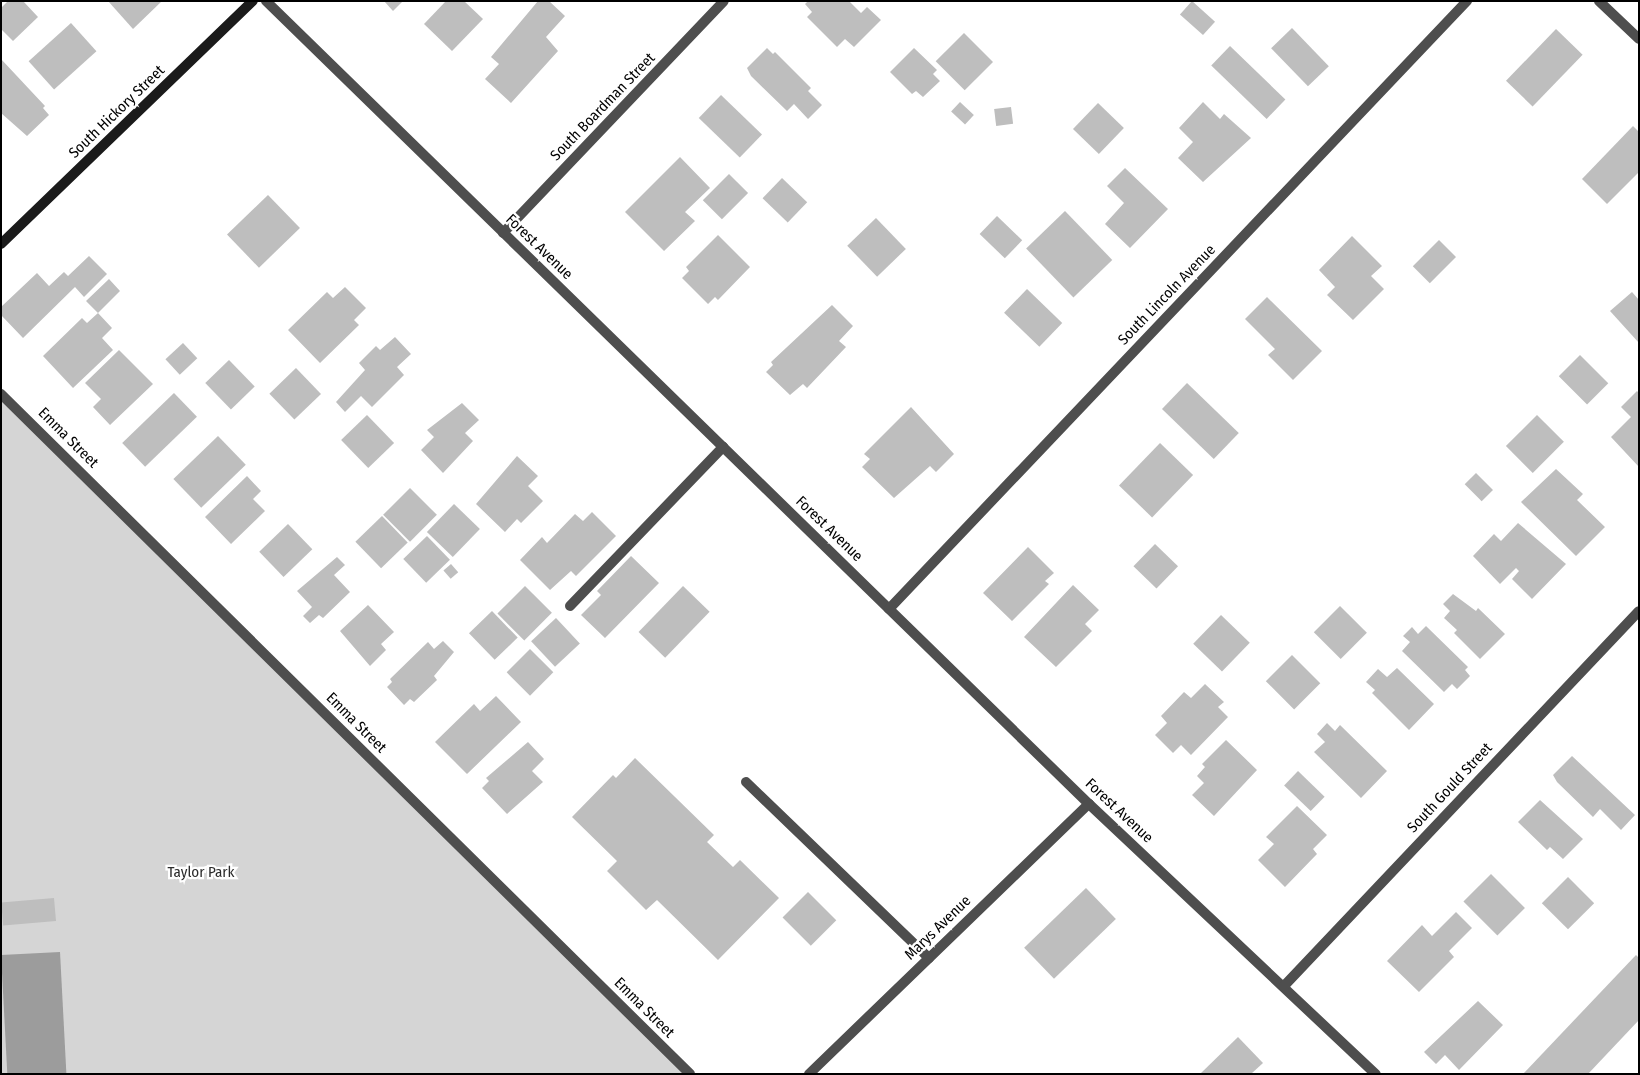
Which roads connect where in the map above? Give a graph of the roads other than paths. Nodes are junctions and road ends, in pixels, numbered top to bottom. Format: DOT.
graph roads {
  1 [pos="253,1"];
  2 [pos="266,1"];
  3 [pos="724,1"];
  4 [pos="1467,1"];
  5 [pos="1598,1"];
  6 [pos="1639,39"];
  7 [pos="503,233"];
  8 [pos="1,244"];
  9 [pos="1,394"];
  10 [pos="723,447"];
  11 [pos="570,606"];
  12 [pos="889,609"];
  13 [pos="1639,611"];
  14 [pos="746,782"];
  15 [pos="1089,804"];
  16 [pos="929,958"];
  17 [pos="1284,986"];
  18 [pos="690,1074"];
  19 [pos="809,1074"];
  20 [pos="1376,1074"];
  1 -- 8 [label="street, South Hickory Street"];
  2 -- 7 [label="street, Forest Avenue"];
  3 -- 7 [label="street, South Boardman Street"];
  4 -- 12 [label="street, South Lincoln Avenue"];
  5 -- 6 [label="street"];
  7 -- 10 [label="street, Forest Avenue"];
  9 -- 18 [label="street, Emma Street"];
  10 -- 11 [label="street"];
  10 -- 12 [label="street, Forest Avenue"];
  12 -- 15 [label="street, Forest Avenue"];
  13 -- 17 [label="street, South Gould Street"];
  14 -- 16 [label="street"];
  15 -- 16 [label="street, Marys Avenue"];
  15 -- 17 [label="street, Forest Avenue"];
  16 -- 19 [label="street, Marys Avenue"];
  17 -- 20 [label="street, Forest Avenue"];
}
